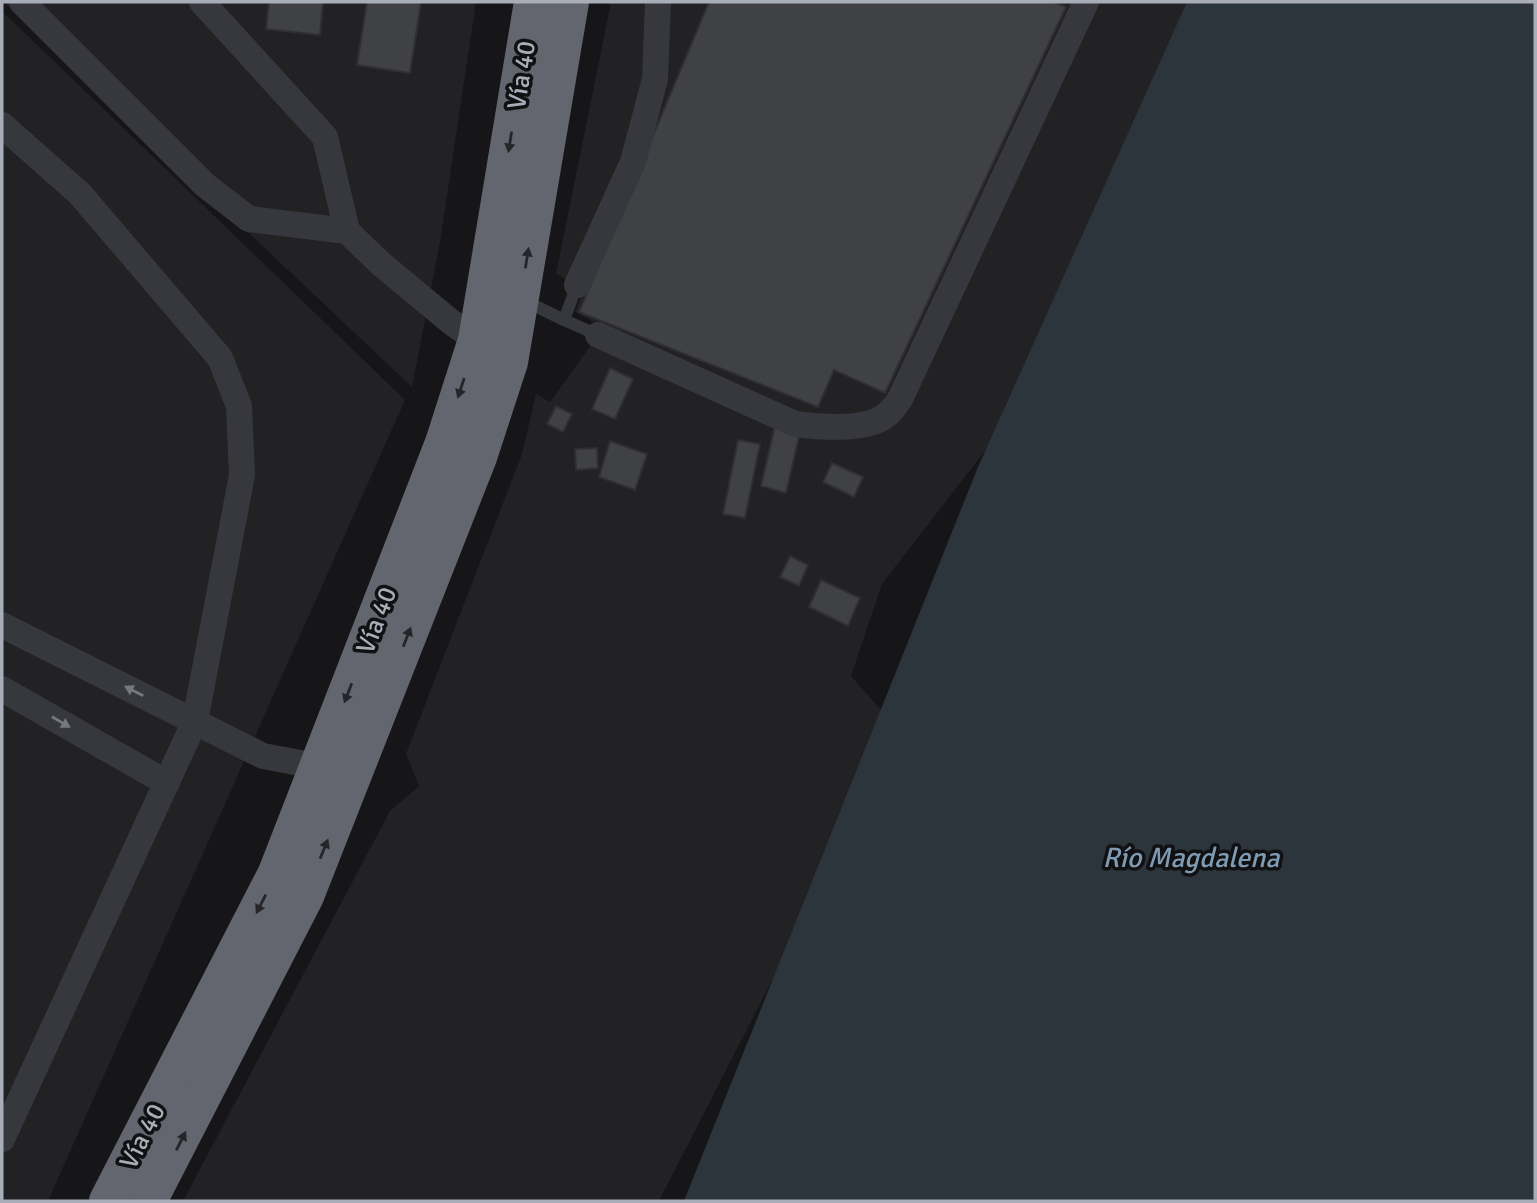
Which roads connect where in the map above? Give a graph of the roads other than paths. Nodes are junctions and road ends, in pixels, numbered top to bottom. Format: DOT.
graph roads {
  1 [pos="22,2"];
  2 [pos="202,2"];
  3 [pos="533,2"];
  4 [pos="570,2"];
  5 [pos="657,2"];
  6 [pos="1086,2"];
  7 [pos="2,125"];
  8 [pos="347,231"];
  9 [pos="577,285"];
  10 [pos="504,290"];
  11 [pos="564,320"];
  12 [pos="598,335"];
  13 [pos="477,340"];
  14 [pos="509,362"];
  15 [pos="2,625"];
  16 [pos="2,689"];
  17 [pos="195,721"];
  18 [pos="337,770"];
  19 [pos="167,783"];
  20 [pos="2,1139"];
  21 [pos="108,1201"];
  22 [pos="148,1201"];
  1 -- 8 [label="street"];
  2 -- 8 [label="street"];
  3 -- 10 [label="highway, Vía 40, one-way"];
  10 -- 4 [label="highway, Vía 40, one-way"];
  5 -- 9 [label="street"];
  6 -- 12 [label="street"];
  7 -- 17 [label="street"];
  8 -- 13 [label="street"];
  9 -- 11 [label="lane"];
  10 -- 11 [label="lane"];
  10 -- 13 [label="highway, Vía 40"];
  10 -- 14 [label="highway, Vía 40"];
  11 -- 12 [label="lane"];
  13 -- 14 [label="street"];
  13 -- 18 [label="highway, Vía 40, one-way"];
  18 -- 14 [label="highway, Vía 40, one-way"];
  17 -- 15 [label="street, one-way"];
  16 -- 19 [label="street, one-way"];
  17 -- 18 [label="street"];
  17 -- 19 [label="street"];
  18 -- 21 [label="highway, Vía 40, one-way"];
  22 -- 18 [label="highway, Vía 40, one-way"];
  19 -- 20 [label="street"];
}
